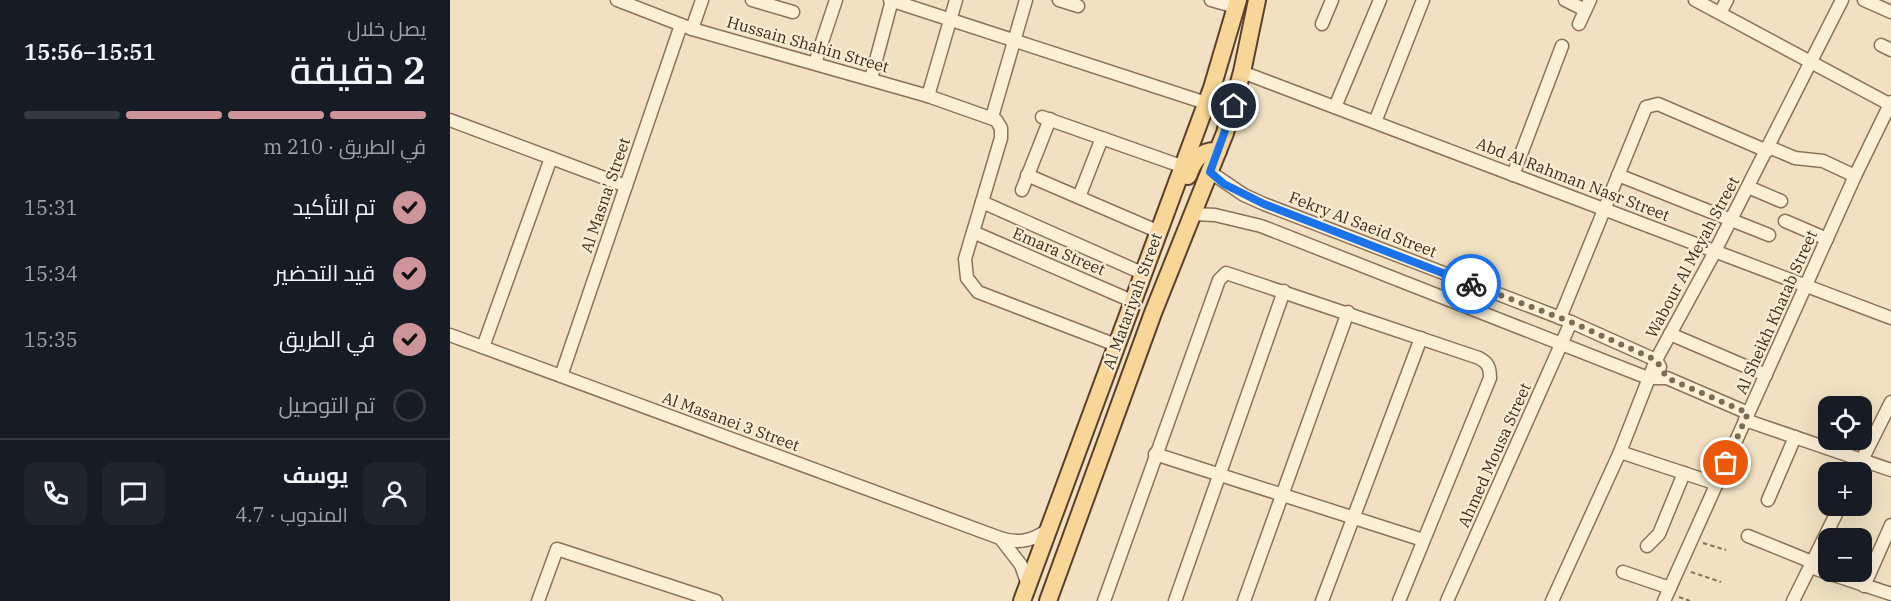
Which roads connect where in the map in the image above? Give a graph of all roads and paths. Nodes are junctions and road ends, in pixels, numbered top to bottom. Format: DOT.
graph roads {
  1 [pos="702,0"];
  2 [pos="752,0"];
  3 [pos="836,0"];
  4 [pos="891,0"];
  5 [pos="956,0"];
  6 [pos="1026,0"];
  7 [pos="1059,0"];
  8 [pos="1211,0"];
  9 [pos="1257,0"];
  10 [pos="1332,0"];
  11 [pos="1380,0"];
  12 [pos="1423,0"];
  13 [pos="1565,0"];
  14 [pos="1695,0"];
  15 [pos="1727,0"];
  16 [pos="1842,0"];
  17 [pos="1864,0"];
  18 [pos="620,1"];
  19 [pos="1237,4"];
  20 [pos="1587,5"];
  21 [pos="1078,6"];
  22 [pos="1890,9"];
  23 [pos="793,12"];
  24 [pos="1720,13"];
  25 [pos="950,19"];
  26 [pos="1322,24"];
  27 [pos="1578,24"];
  28 [pos="687,27"];
  29 [pos="1013,40"];
  30 [pos="1562,46"];
  31 [pos="815,63"];
  32 [pos="1812,63"];
  33 [pos="1242,72"];
  34 [pos="871,79"];
  35 [pos="928,96"];
  36 [pos="1891,104"];
  37 [pos="1205,105"];
  38 [pos="1335,108"];
  39 [pos="1231,116"];
  40 [pos="992,117"];
  41 [pos="450,120"];
  42 [pos="1375,122"];
  43 [pos="1102,138"];
  44 [pos="1768,149"];
  45 [pos="1218,151"];
  46 [pos="551,158"];
  47 [pos="1181,166"];
  48 [pos="1210,172"];
  49 [pos="1028,175"];
  50 [pos="1514,175"];
  51 [pos="1618,175"];
  52 [pos="1855,176"];
  53 [pos="626,186"];
  54 [pos="1748,187"];
  55 [pos="1022,189"];
  56 [pos="1079,198"];
  57 [pos="1169,199"];
  58 [pos="1781,201"];
  59 [pos="982,202"];
  60 [pos="1604,209"];
  61 [pos="1192,214"];
  62 [pos="1731,220"];
  63 [pos="1785,221"];
  64 [pos="1157,231"];
  65 [pos="973,232"];
  66 [pos="1769,235"];
  67 [pos="1827,239"];
  68 [pos="1715,251"];
  69 [pos="1142,273"];
  70 [pos="1806,285"];
  71 [pos="1284,291"];
  72 [pos="1132,301"];
  73 [pos="1348,312"];
  74 [pos="1891,318"];
  75 [pos="1566,320"];
  76 [pos="1670,334"];
  77 [pos="450,335"];
  78 [pos="1421,338"];
  79 [pos="1563,343"];
  80 [pos="1116,345"];
  81 [pos="483,347"];
  82 [pos="1656,360"];
  83 [pos="1766,375"];
  84 [pos="561,376"];
  85 [pos="1648,378"];
  86 [pos="1667,378"];
  87 [pos="1891,402"];
  88 [pos="1747,417"];
  89 [pos="1795,437"];
  90 [pos="1620,452"];
  91 [pos="1155,454"];
  92 [pos="1862,460"];
  93 [pos="1891,470"];
  94 [pos="1684,473"];
  95 [pos="1219,474"];
  96 [pos="1717,484"];
  97 [pos="1282,495"];
  98 [pos="1768,500"];
  99 [pos="1835,516"];
  100 [pos="1353,517"];
  101 [pos="1891,525"];
  102 [pos="1048,530"];
  103 [pos="1748,536"];
  104 [pos="1000,538"];
  105 [pos="1692,539"];
  106 [pos="1424,540"];
  107 [pos="1647,546"];
  108 [pos="559,550"];
  109 [pos="1726,550"];
  110 [pos="1811,564"];
  111 [pos="1679,568"];
  112 [pos="1623,572"];
  113 [pos="1721,582"];
  114 [pos="1864,585"];
  115 [pos="1670,588"];
  116 [pos="1025,594"];
  117 [pos="1891,594"];
  118 [pos="538,601"];
  119 [pos="544,601"];
  120 [pos="716,601"];
  121 [pos="1048,601"];
  122 [pos="1104,601"];
  123 [pos="1175,601"];
  124 [pos="1244,601"];
  125 [pos="1322,601"];
  126 [pos="1399,601"];
  127 [pos="1447,601"];
  128 [pos="1552,601"];
  129 [pos="1664,601"];
  130 [pos="1793,601"];
  1 -- 28 [label="street, Al Masna' Street"];
  2 -- 23 [label="street"];
  3 -- 31 [label="street"];
  4 -- 25 [label="street"];
  4 -- 34 [label="street"];
  5 -- 25 [label="street"];
  6 -- 29 [label="street"];
  7 -- 21 [label="street"];
  8 -- 19 [label="street"];
  9 -- 33 [label="main road, Al Matariyah Street"];
  10 -- 26 [label="street"];
  11 -- 38 [label="street"];
  12 -- 42 [label="street"];
  13 -- 20 [label="street"];
  14 -- 24 [label="street"];
  15 -- 24 [label="street"];
  16 -- 32 [label="street, Wabour Al Meyah Street"];
  17 -- 22 [label="street"];
  18 -- 28 [label="street, Hussain Shahin Street"];
  19 -- 37 [label="main road, Al Matariyah Street"];
  20 -- 27 [label="street"];
  24 -- 32 [label="street"];
  25 -- 29 [label="street"];
  25 -- 35 [label="street"];
  28 -- 31 [label="street, Hussain Shahin Street"];
  28 -- 53 [label="street, Al Masna' Street"];
  29 -- 37 [label="street"];
  29 -- 40 [label="street"];
  30 -- 50 [label="street"];
  31 -- 34 [label="street, Hussain Shahin Street"];
  32 -- 36 [label="street"];
  32 -- 44 [label="street, Wabour Al Meyah Street"];
  33 -- 38 [label="street, Abd Al Rahman Nasr Street"];
  33 -- 39 [label="main road, Al Matariyah Street"];
  34 -- 35 [label="street, Hussain Shahin Street"];
  35 -- 40 [label="street, Hussain Shahin Street"];
  36 -- 52 [label="street, Al Sheikh Khatab Street"];
  37 -- 39 [label="main road"];
  37 -- 47 [label="main road, Al Matariyah Street"];
  38 -- 42 [label="street, Abd Al Rahman Nasr Street"];
  39 -- 45 [label="main road, Al Matariyah Street"];
  40 -- 59 [label="street"];
  41 -- 46 [label="street"];
  42 -- 50 [label="street, Abd Al Rahman Nasr Street"];
  43 -- 47 [label="street"];
  43 -- 49 [label="street"];
  43 -- 56 [label="street"];
  44 -- 51 [label="street, Ahmed Mousa Street"];
  44 -- 52 [label="street"];
  44 -- 54 [label="street, Wabour Al Meyah Street"];
  45 -- 48 [label="main road, Al Matariyah Street"];
  45 -- 57 [label="main road"];
  46 -- 53 [label="street"];
  46 -- 81 [label="street"];
  47 -- 57 [label="main road, Al Matariyah Street"];
  48 -- 61 [label="main road, Al Matariyah Street"];
  48 -- 75 [label="street, Fekry Al Saeid Street"];
  49 -- 55 [label="street"];
  49 -- 56 [label="street"];
  50 -- 60 [label="street, Abd Al Rahman Nasr Street"];
  51 -- 60 [label="street, Ahmed Mousa Street"];
  51 -- 62 [label="street"];
  52 -- 67 [label="street, Al Sheikh Khatab Street"];
  53 -- 84 [label="street, Al Masna' Street"];
  54 -- 58 [label="street"];
  54 -- 62 [label="street, Wabour Al Meyah Street"];
  56 -- 64 [label="street"];
  57 -- 64 [label="main road, Al Matariyah Street"];
  59 -- 65 [label="street"];
  59 -- 69 [label="street"];
  60 -- 68 [label="street, Abd Al Rahman Nasr Street"];
  60 -- 75 [label="street, Ahmed Mousa Street"];
  61 -- 79 [label="street"];
  61 -- 121 [label="main road, Al Matariyah Street"];
  62 -- 66 [label="street"];
  62 -- 68 [label="street, Wabour Al Meyah Street"];
  63 -- 67 [label="street"];
  64 -- 69 [label="main road, Al Matariyah Street"];
  65 -- 72 [label="street, Emara Street"];
  65 -- 80 [label="street"];
  67 -- 70 [label="street, Al Sheikh Khatab Street"];
  68 -- 70 [label="street, Abd Al Rahman Nasr Street"];
  68 -- 76 [label="street, Wabour Al Meyah Street"];
  69 -- 72 [label="main road, Al Matariyah Street"];
  70 -- 74 [label="street, Abd Al Rahman Nasr Street"];
  70 -- 83 [label="street, Al Sheikh Khatab Street"];
  71 -- 73 [label="street"];
  71 -- 91 [label="street"];
  71 -- 95 [label="street"];
  72 -- 80 [label="main road, Al Matariyah Street"];
  73 -- 78 [label="street"];
  73 -- 97 [label="street"];
  75 -- 79 [label="street, Ahmed Mousa Street"];
  75 -- 82 [label="street, Fekry Al Saeid Street"];
  76 -- 82 [label="street, Wabour Al Meyah Street"];
  76 -- 83 [label="street"];
  77 -- 81 [label="street, Al Masanei 3 Street"];
  78 -- 100 [label="street"];
  78 -- 106 [label="street"];
  79 -- 85 [label="street"];
  79 -- 127 [label="street, Ahmed Mousa Street"];
  80 -- 102 [label="main road, Al Matariyah Street"];
  81 -- 84 [label="street, Al Masanei 3 Street"];
  82 -- 85 [label="street, Wabour Al Meyah Street"];
  82 -- 86 [label="street"];
  83 -- 88 [label="street, Al Sheikh Khatab Street"];
  84 -- 104 [label="street, Al Masanei 3 Street"];
  85 -- 86 [label="street"];
  85 -- 90 [label="street, Wabour Al Meyah Street"];
  86 -- 88 [label="street"];
  87 -- 92 [label="street"];
  88 -- 89 [label="street"];
  88 -- 96 [label="street, Al Sheikh Khatab Street"];
  89 -- 92 [label="street"];
  89 -- 98 [label="street"];
  90 -- 94 [label="street"];
  90 -- 128 [label="street, Wabour Al Meyah Street"];
  91 -- 95 [label="street"];
  91 -- 122 [label="street"];
  92 -- 93 [label="street"];
  94 -- 96 [label="street"];
  94 -- 107 [label="street"];
  95 -- 97 [label="street"];
  95 -- 123 [label="street"];
  96 -- 105 [label="street, Al Sheikh Khatab Street"];
  97 -- 100 [label="street"];
  97 -- 124 [label="street"];
  99 -- 110 [label="street"];
  100 -- 106 [label="street"];
  100 -- 125 [label="street"];
  101 -- 114 [label="street"];
  102 -- 104 [label="street, Al Masanei 3 Street"];
  102 -- 116 [label="main road, Al Matariyah Street"];
  103 -- 110 [label="street"];
  104 -- 116 [label="street"];
  105 -- 109 [label="path"];
  105 -- 111 [label="street, Al Sheikh Khatab Street"];
  106 -- 126 [label="street"];
  108 -- 118 [label="street"];
  108 -- 119 [label="street"];
  108 -- 120 [label="street"];
  110 -- 114 [label="street"];
  110 -- 130 [label="street"];
  111 -- 113 [label="path"];
  111 -- 115 [label="street, Al Sheikh Khatab Street"];
  112 -- 115 [label="street"];
  114 -- 117 [label="street"];
  115 -- 129 [label="street, Al Sheikh Khatab Street"];
}
